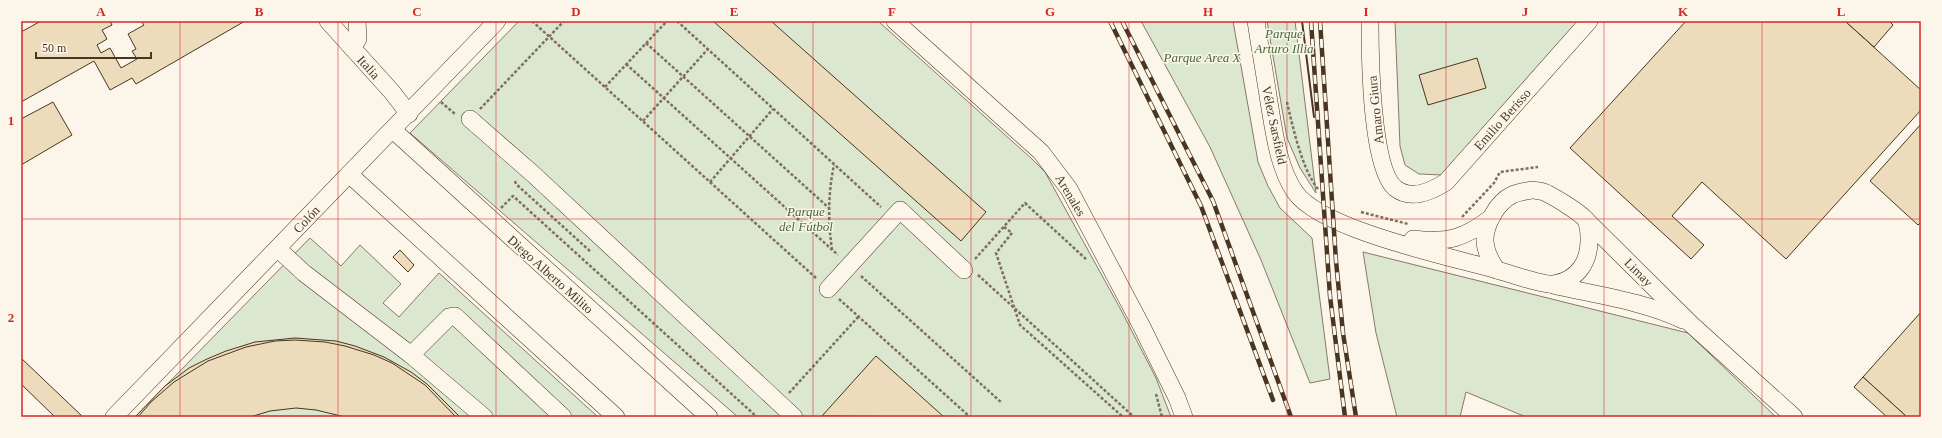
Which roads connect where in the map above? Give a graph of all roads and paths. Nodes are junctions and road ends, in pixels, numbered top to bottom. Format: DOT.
graph roads {
  1 [pos="328,21"];
  2 [pos="357,21"];
  3 [pos="497,21"];
  4 [pos="532,21"];
  5 [pos="564,21"];
  6 [pos="667,21"];
  7 [pos="677,21"];
  8 [pos="895,21"];
  9 [pos="1256,21"];
  10 [pos="1370,21"];
  11 [pos="1589,21"];
  12 [pos="549,37"];
  13 [pos="646,43"];
  14 [pos="352,48"];
  15 [pos="708,50"];
  16 [pos="626,64"];
  17 [pos="684,77"];
  18 [pos="605,87"];
  19 [pos="664,98"];
  20 [pos="773,109"];
  21 [pos="409,114"];
  22 [pos="470,119"];
  23 [pos="643,121"];
  24 [pos="393,130"];
  25 [pos="750,136"];
  26 [pos="731,158"];
  27 [pos="834,164"];
  28 [pos="349,174"];
  29 [pos="710,182"];
  30 [pos="1402,192"];
  31 [pos="829,208"];
  32 [pos="498,211"];
  33 [pos="1492,216"];
  34 [pos="893,218"];
  35 [pos="1586,220"];
  36 [pos="1004,227"];
  37 [pos="1367,234"];
  38 [pos="278,249"];
  39 [pos="832,250"];
  40 [pos="850,266"];
  41 [pos="1090,266"];
  42 [pos="966,268"];
  43 [pos="1497,270"];
  44 [pos="1553,285"];
  45 [pos="828,289"];
  46 [pos="1016,310"];
  47 [pos="859,316"];
  48 [pos="1692,325"];
  49 [pos="411,355"];
  50 [pos="1154,387"];
  51 [pos="780,403"];
  52 [pos="1002,403"];
  53 [pos="114,417"];
  54 [pos="484,417"];
  55 [pos="563,417"];
  56 [pos="616,417"];
  57 [pos="709,417"];
  58 [pos="757,417"];
  59 [pos="794,417"];
  60 [pos="970,417"];
  61 [pos="1123,417"];
  62 [pos="1134,417"];
  63 [pos="1162,417"];
  64 [pos="1184,417"];
  65 [pos="1794,417"];
  1 -- 14 [label="street, Italia"];
  2 -- 14 [label="street"];
  3 -- 21 [label="street, Colón"];
  4 -- 12 [label="path"];
  5 -- 12 [label="path"];
  6 -- 13 [label="path"];
  7 -- 15 [label="path"];
  8 -- 64 [label="street, Arenales"];
  9 -- 37 [label="street, Vélez Sarsfield"];
  10 -- 30 [label="street, Amaro Giura"];
  11 -- 30 [label="street, Emilio Berisso"];
  12 -- 18 [label="path"];
  12 -- 22 [label="path"];
  13 -- 16 [label="path"];
  13 -- 17 [label="path"];
  14 -- 21 [label="street, Italia"];
  15 -- 17 [label="path"];
  15 -- 20 [label="path"];
  16 -- 18 [label="path"];
  16 -- 19 [label="path"];
  17 -- 19 [label="path"];
  17 -- 25 [label="path"];
  18 -- 23 [label="path"];
  19 -- 23 [label="path"];
  19 -- 26 [label="path"];
  20 -- 25 [label="path"];
  20 -- 27 [label="path"];
  21 -- 24 [label="street, Colón"];
  22 -- 51 [label="street"];
  23 -- 29 [label="path"];
  24 -- 28 [label="street, Colón"];
  24 -- 57 [label="street, Diego Alberto Milito"];
  25 -- 26 [label="path"];
  25 -- 31 [label="path"];
  26 -- 29 [label="path"];
  26 -- 39 [label="path"];
  27 -- 31 [label="path"];
  27 -- 34 [label="path"];
  28 -- 38 [label="street, Colón"];
  28 -- 56 [label="street"];
  29 -- 45 [label="path"];
  31 -- 39 [label="path"];
  32 -- 58 [label="path"];
  33 -- 35 [label="street"];
  33 -- 37 [label="street, Vélez Sarsfield"];
  33 -- 43 [label="street"];
  34 -- 40 [label="street"];
  34 -- 42 [label="street"];
  35 -- 44 [label="street"];
  35 -- 48 [label="street, Limay"];
  36 -- 41 [label="path"];
  36 -- 42 [label="path"];
  36 -- 46 [label="path"];
  37 -- 43 [label="street, Vélez Sarsfield"];
  38 -- 49 [label="street"];
  38 -- 53 [label="street, Colón"];
  39 -- 40 [label="path"];
  40 -- 45 [label="street"];
  40 -- 52 [label="path"];
  42 -- 46 [label="path"];
  43 -- 44 [label="street"];
  44 -- 48 [label="street, Limay"];
  45 -- 47 [label="path"];
  46 -- 61 [label="path"];
  46 -- 62 [label="path"];
  47 -- 51 [label="path"];
  47 -- 60 [label="path"];
  48 -- 65 [label="street, Limay"];
  49 -- 54 [label="street"];
  49 -- 55 [label="street"];
  50 -- 63 [label="path"];
  51 -- 59 [label="street"];
}
